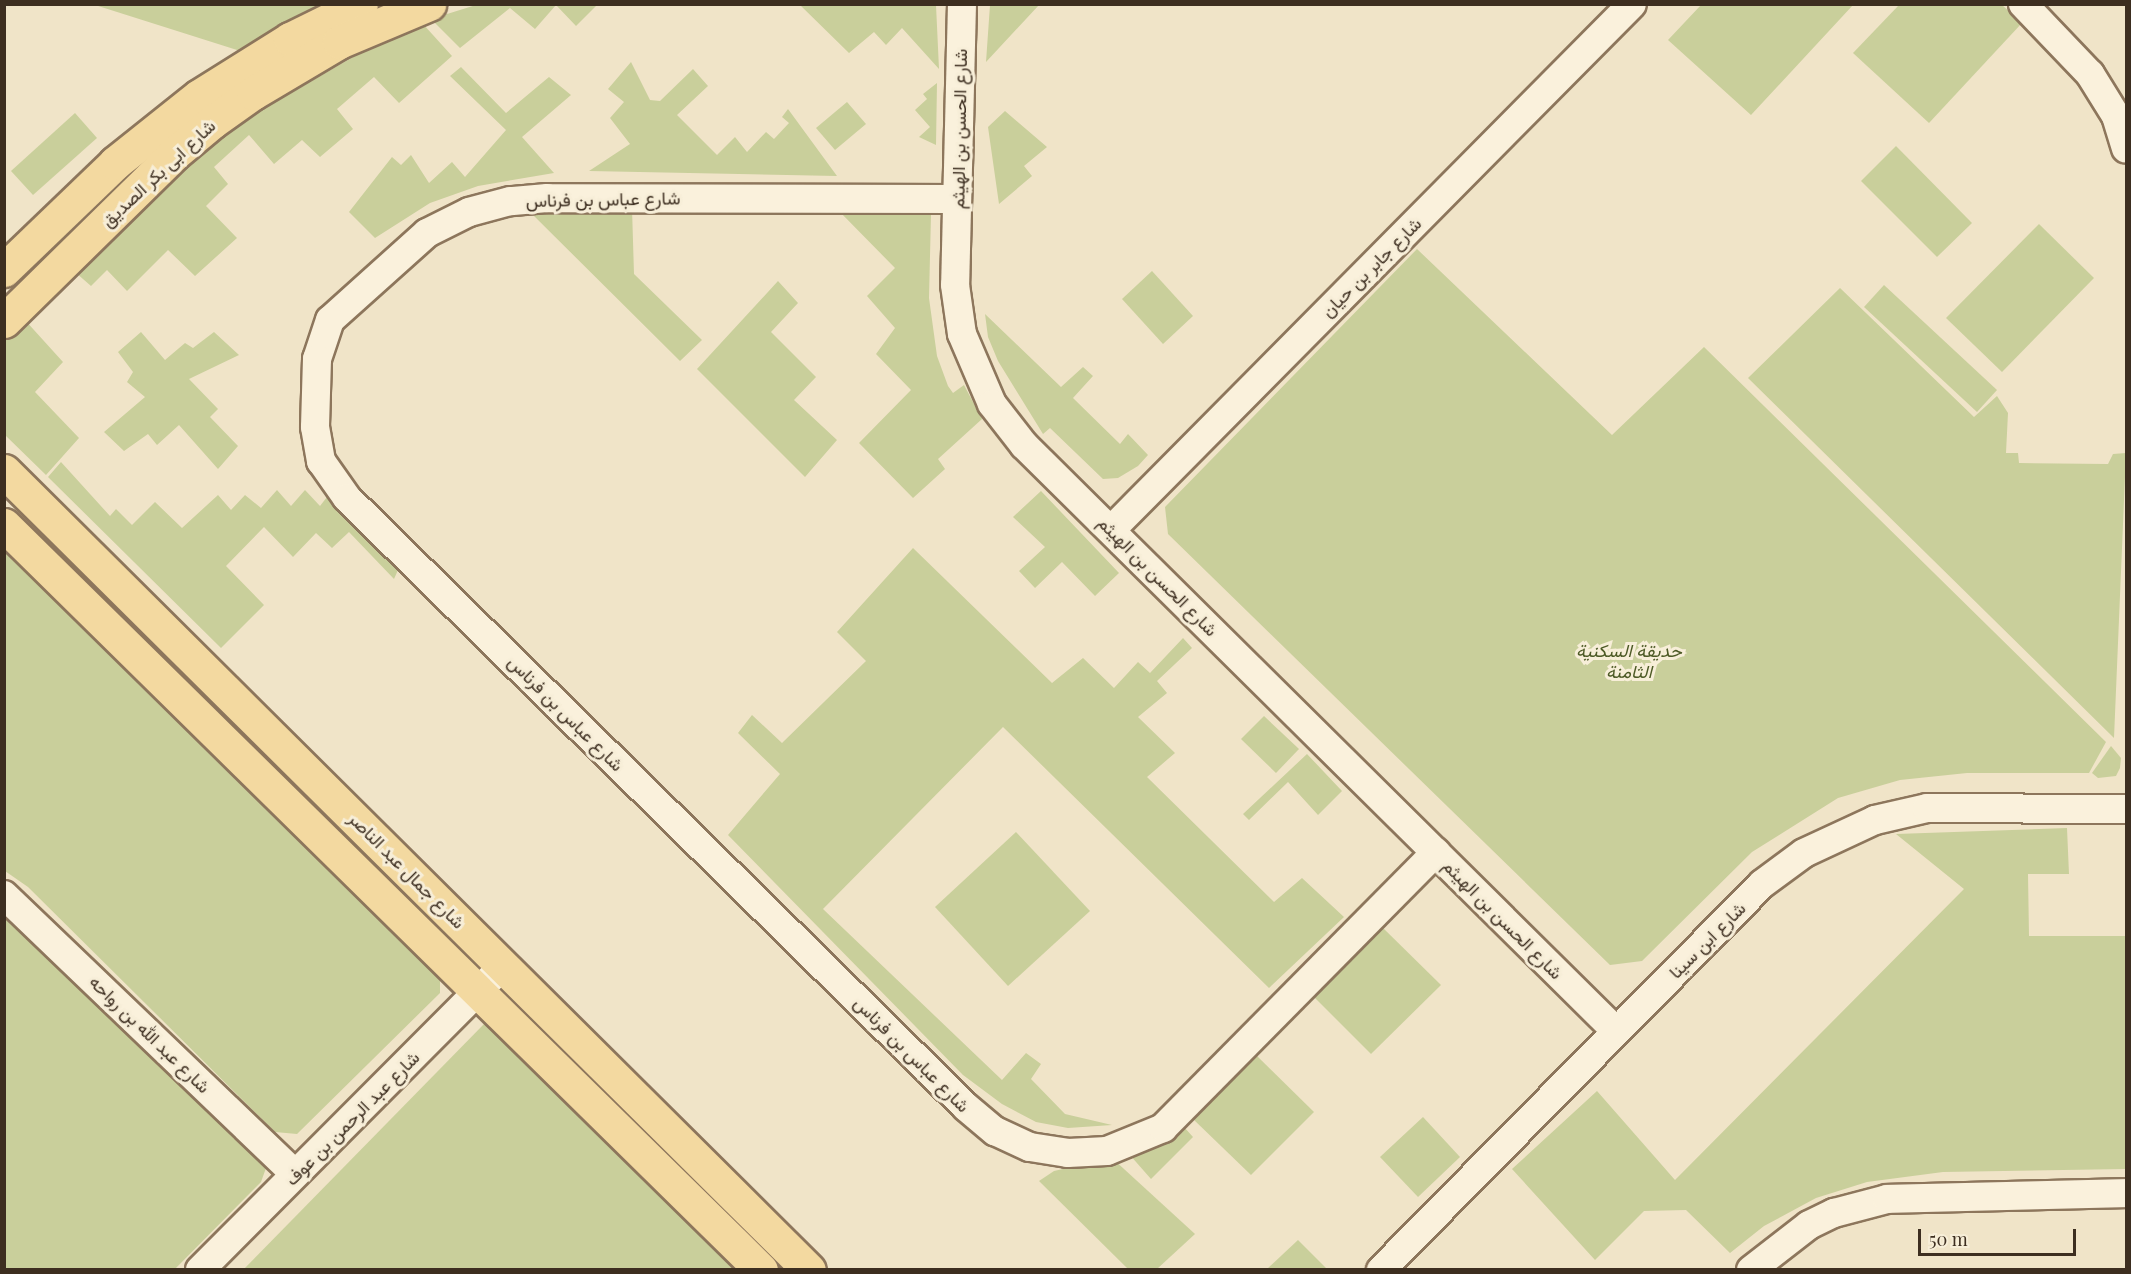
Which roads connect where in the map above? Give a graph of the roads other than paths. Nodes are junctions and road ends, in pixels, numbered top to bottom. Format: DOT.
graph roads {
  1 [pos="362,4"];
  2 [pos="429,4"];
  3 [pos="962,4"];
  4 [pos="1632,4"];
  5 [pos="2023,4"];
  6 [pos="2127,149"];
  7 [pos="957,199"];
  8 [pos="4,270"];
  9 [pos="4,321"];
  10 [pos="4,471"];
  11 [pos="4,525"];
  12 [pos="1111,530"];
  13 [pos="2127,809"];
  14 [pos="1436,852"];
  15 [pos="4,895"];
  16 [pos="503,966"];
  17 [pos="478,991"];
  18 [pos="1617,1031"];
  19 [pos="296,1174"];
  20 [pos="2127,1193"];
  21 [pos="200,1269"];
  22 [pos="761,1269"];
  23 [pos="809,1269"];
  24 [pos="1382,1269"];
  25 [pos="1751,1269"];
  1 -- 8 [label="main road, شارع ابى بكر الصديق"];
  2 -- 9 [label="main road, شارع ابى بكر الصديق"];
  3 -- 7 [label="street, شارع الحسن بن الهيثم"];
  4 -- 12 [label="street, شارع جابر بن حيان"];
  5 -- 6 [label="street"];
  7 -- 12 [label="street, شارع الحسن بن الهيثم"];
  7 -- 14 [label="street, شارع عباس بن فرناس"];
  10 -- 16 [label="main road, شارع جمال عبد الناصر"];
  11 -- 17 [label="main road, شارع جمال عبد الناصر"];
  12 -- 14 [label="street, شارع الحسن بن الهيثم"];
  13 -- 18 [label="street, شارع ابن سينا"];
  14 -- 18 [label="street, شارع الحسن بن الهيثم"];
  15 -- 19 [label="street, شارع عبد الله بن رواحه"];
  16 -- 17 [label="street, شارع عبد الرحمن بن عوف"];
  16 -- 23 [label="main road, شارع جمال عبد الناصر"];
  17 -- 19 [label="street, شارع عبد الرحمن بن عوف"];
  17 -- 22 [label="main road, شارع جمال عبد الناصر"];
  18 -- 24 [label="street, شارع ابن سينا"];
  19 -- 21 [label="street, شارع عبد الرحمن بن عوف"];
  20 -- 25 [label="street"];
}
